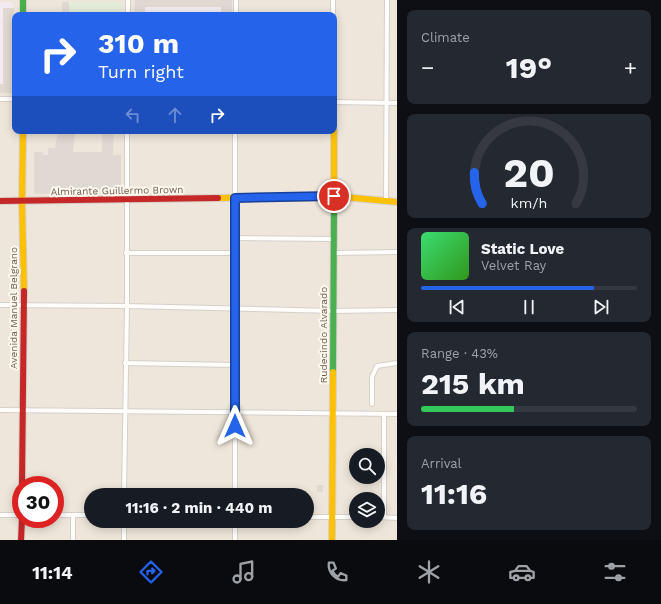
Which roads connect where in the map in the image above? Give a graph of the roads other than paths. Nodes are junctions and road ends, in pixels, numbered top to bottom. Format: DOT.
graph roads {
  1 [pos="23,0"];
  2 [pos="128,0"];
  3 [pos="236,0"];
  4 [pos="333,0"];
  5 [pos="387,0"];
  6 [pos="23,12"];
  7 [pos="128,12"];
  8 [pos="236,12"];
  9 [pos="333,12"];
  10 [pos="0,99"];
  11 [pos="12,99"];
  12 [pos="337,102"];
  13 [pos="387,103"];
  14 [pos="397,103"];
  15 [pos="23,134"];
  16 [pos="127,134"];
  17 [pos="235,134"];
  18 [pos="334,134"];
  19 [pos="334,196"];
  20 [pos="235,198"];
  21 [pos="126,200"];
  22 [pos="0,201"];
  23 [pos="386,201"];
  24 [pos="22,202"];
  25 [pos="397,202"];
  26 [pos="235,238"];
  27 [pos="334,239"];
  28 [pos="397,252"];
  29 [pos="126,253"];
  30 [pos="234,253"];
  31 [pos="334,253"];
  32 [pos="0,306"];
  33 [pos="24,306"];
  34 [pos="127,306"];
  35 [pos="235,309"];
  36 [pos="397,310"];
  37 [pos="334,311"];
  38 [pos="125,363"];
  39 [pos="397,363"];
  40 [pos="235,365"];
  41 [pos="372,404"];
  42 [pos="0,410"];
  43 [pos="23,410"];
  44 [pos="125,411"];
  45 [pos="235,412"];
  46 [pos="333,414"];
  47 [pos="384,414"];
  48 [pos="397,414"];
  49 [pos="22,476"];
  50 [pos="124,488"];
  51 [pos="235,488"];
  52 [pos="384,492"];
  53 [pos="0,515"];
  54 [pos="12,515"];
  55 [pos="64,515"];
  56 [pos="73,515"];
  57 [pos="84,515"];
  58 [pos="314,517"];
  59 [pos="332,517"];
  60 [pos="349,517"];
  61 [pos="385,517"];
  62 [pos="397,518"];
  63 [pos="22,528"];
  64 [pos="124,528"];
  65 [pos="235,528"];
  66 [pos="21,540"];
  67 [pos="73,540"];
  68 [pos="124,540"];
  69 [pos="235,540"];
  70 [pos="332,540"];
  1 -- 6 [label="street"];
  2 -- 7 [label="street"];
  3 -- 8 [label="street"];
  4 -- 9 [label="street"];
  5 -- 13 [label="street"];
  10 -- 11 [label="street"];
  12 -- 13 [label="street"];
  13 -- 14 [label="street"];
  13 -- 23 [label="street"];
  15 -- 24 [label="street, Avenida Manuel Belgrano"];
  16 -- 21 [label="street"];
  17 -- 20 [label="street"];
  18 -- 19 [label="street, Rudecindo Alvarado"];
  19 -- 20 [label="street, Almirante Guillermo Brown"];
  19 -- 23 [label="street, Almirante Guillermo Brown"];
  19 -- 27 [label="street, Rudecindo Alvarado"];
  20 -- 21 [label="street, Almirante Guillermo Brown"];
  20 -- 26 [label="street"];
  21 -- 24 [label="street, Almirante Guillermo Brown"];
  21 -- 29 [label="street"];
  22 -- 24 [label="street, Almirante Guillermo Brown"];
  23 -- 25 [label="street, Almirante Guillermo Brown"];
  24 -- 33 [label="street, Avenida Manuel Belgrano"];
  26 -- 27 [label="street"];
  26 -- 30 [label="street"];
  27 -- 31 [label="street, Rudecindo Alvarado"];
  28 -- 31 [label="street"];
  29 -- 30 [label="street"];
  29 -- 34 [label="street"];
  30 -- 35 [label="street"];
  31 -- 37 [label="street, Rudecindo Alvarado"];
  32 -- 33 [label="street"];
  33 -- 34 [label="street"];
  33 -- 43 [label="street, Avenida Manuel Belgrano"];
  34 -- 35 [label="street"];
  34 -- 38 [label="street"];
  35 -- 37 [label="street"];
  35 -- 40 [label="street"];
  36 -- 37 [label="street"];
  37 -- 46 [label="street, Rudecindo Alvarado"];
  38 -- 40 [label="street"];
  38 -- 44 [label="street"];
  39 -- 41 [label="street"];
  40 -- 45 [label="street"];
  42 -- 43 [label="street"];
  43 -- 44 [label="street"];
  43 -- 49 [label="street, Avenida Manuel Belgrano"];
  44 -- 45 [label="street"];
  44 -- 50 [label="street"];
  45 -- 46 [label="street"];
  45 -- 51 [label="street"];
  46 -- 47 [label="street"];
  46 -- 59 [label="street, Rudecindo Alvarado"];
  47 -- 48 [label="street"];
  47 -- 52 [label="street"];
  53 -- 54 [label="street"];
  55 -- 56 [label="street"];
  56 -- 57 [label="street"];
  56 -- 67 [label="street"];
  58 -- 59 [label="street"];
  59 -- 60 [label="street"];
  59 -- 70 [label="street, Rudecindo Alvarado"];
  61 -- 62 [label="street"];
  63 -- 66 [label="street"];
  64 -- 68 [label="street"];
  65 -- 69 [label="street"];
}
